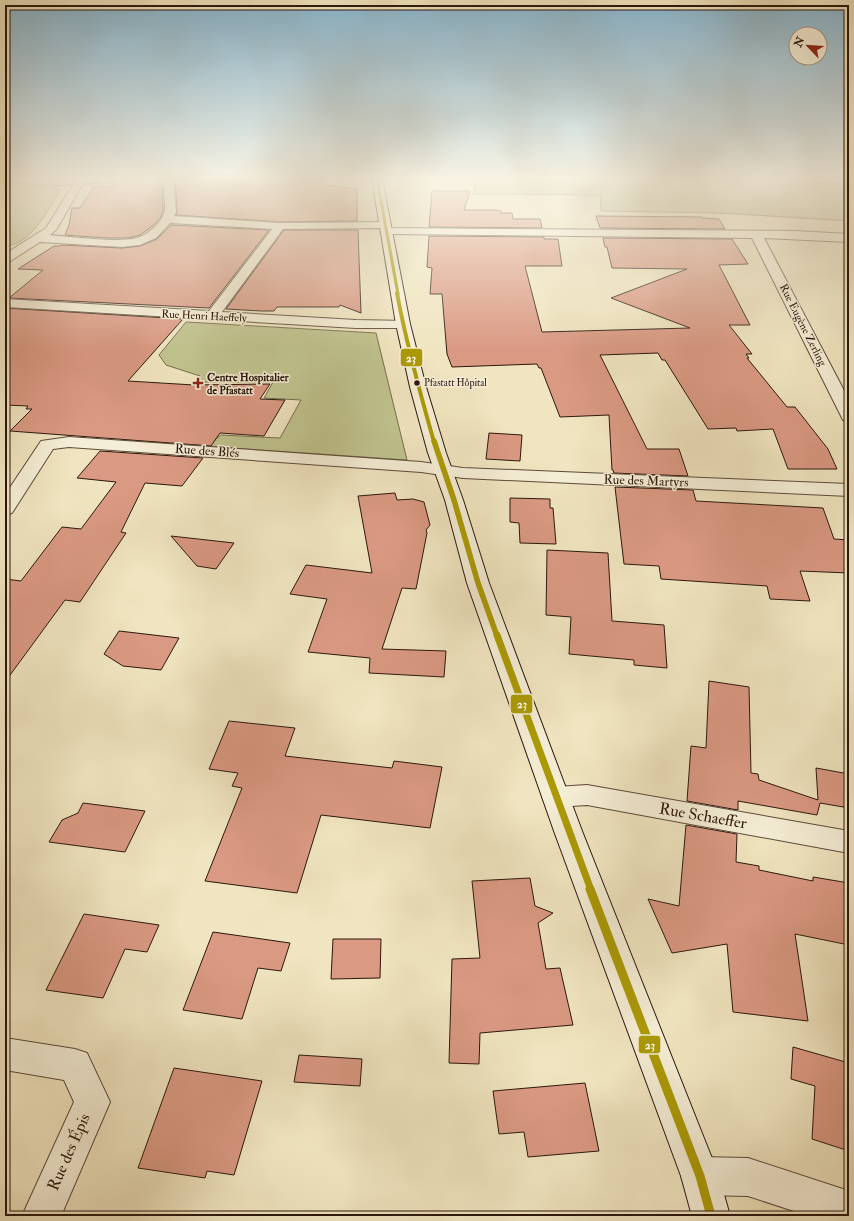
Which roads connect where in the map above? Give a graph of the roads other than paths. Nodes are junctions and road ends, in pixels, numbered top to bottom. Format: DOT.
graph roads {
  1 [pos="43,236"];
  2 [pos="152,236"];
  3 [pos="272,236"];
  4 [pos="387,236"];
  5 [pos="757,236"];
  6 [pos="786,236"];
  7 [pos="40,238"];
  8 [pos="849,238"];
  9 [pos="5,259"];
  10 [pos="5,303"];
  11 [pos="212,316"];
  12 [pos="403,324"];
  13 [pos="849,416"];
  14 [pos="443,470"];
  15 [pos="849,490"];
  16 [pos="5,510"];
  17 [pos="556,797"];
  18 [pos="849,842"];
  19 [pos="5,1054"];
  20 [pos="700,1176"];
  21 [pos="849,1210"];
  22 [pos="41,1216"];
  23 [pos="711,1216"];
  1 -- 7 [label="street"];
  2 -- 7 [label="street"];
  3 -- 11 [label="street"];
  4 -- 12 [label="street"];
  5 -- 13 [label="street, Rue Eugène Zerling"];
  6 -- 8 [label="street"];
  7 -- 9 [label="street"];
  10 -- 11 [label="street, Rue Henri Haeffely"];
  11 -- 12 [label="street, Rue Henri Haeffely"];
  12 -- 14 [label="street"];
  14 -- 15 [label="street, Rue des Martyrs"];
  14 -- 16 [label="street, Rue des Blés"];
  14 -- 17 [label="street"];
  17 -- 18 [label="street, Rue Schaeffer"];
  17 -- 20 [label="street"];
  19 -- 22 [label="street, Rue des Épis"];
  20 -- 21 [label="street"];
  20 -- 23 [label="street"];
}
